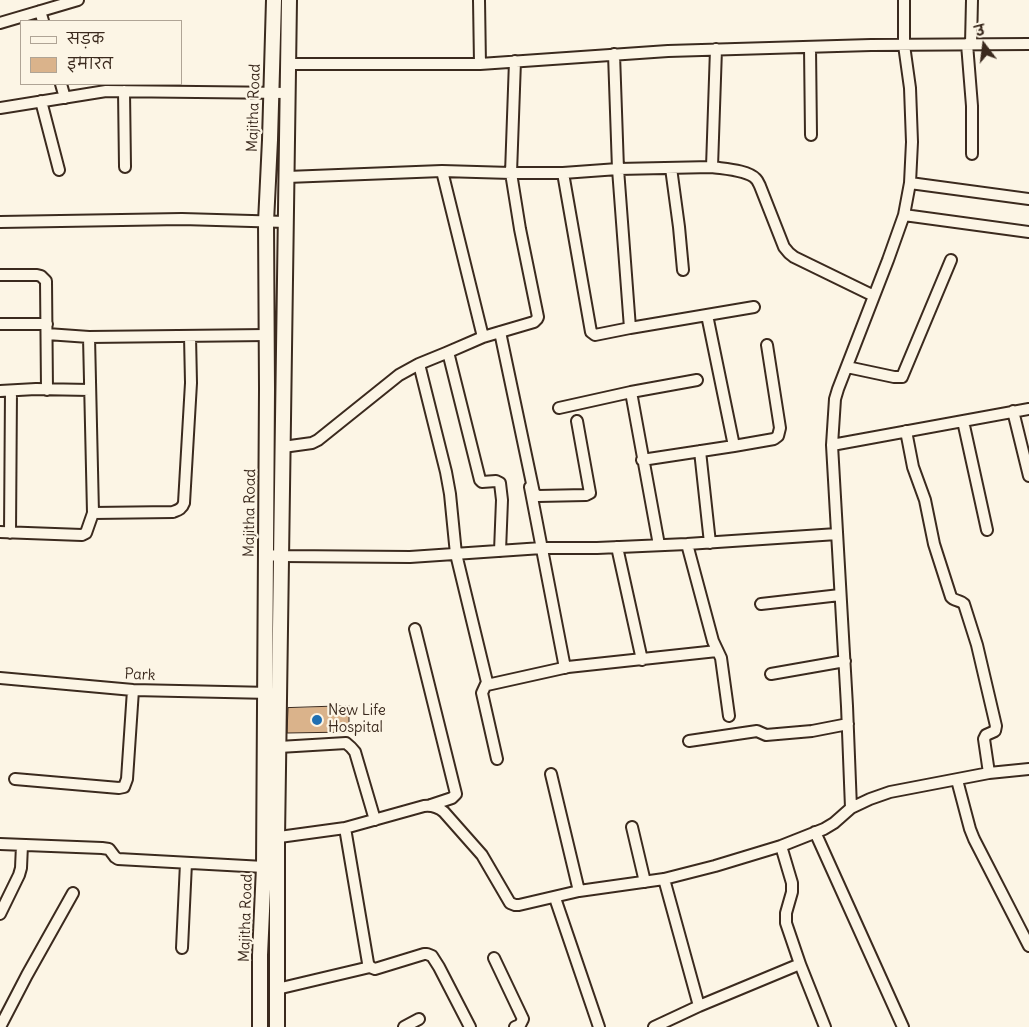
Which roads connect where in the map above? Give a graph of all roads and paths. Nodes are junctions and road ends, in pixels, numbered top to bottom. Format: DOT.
graph roads {
  1 [pos="78,0"];
  2 [pos="274,0"];
  3 [pos="289,0"];
  4 [pos="479,0"];
  5 [pos="904,0"];
  6 [pos="972,0"];
  7 [pos="41,16"];
  8 [pos="0,23"];
  9 [pos="969,44"];
  10 [pos="1029,44"];
  11 [pos="904,45"];
  12 [pos="810,47"];
  13 [pos="716,49"];
  14 [pos="614,54"];
  15 [pos="515,61"];
  16 [pos="288,64"];
  17 [pos="480,64"];
  18 [pos="61,85"];
  19 [pos="124,92"];
  20 [pos="271,93"];
  21 [pos="288,93"];
  22 [pos="65,98"];
  23 [pos="41,102"];
  24 [pos="0,108"];
  25 [pos="811,134"];
  26 [pos="972,154"];
  27 [pos="125,167"];
  28 [pos="712,167"];
  29 [pos="671,168"];
  30 [pos="618,169"];
  31 [pos="59,170"];
  32 [pos="442,171"];
  33 [pos="511,173"];
  34 [pos="563,173"];
  35 [pos="287,178"];
  36 [pos="910,182"];
  37 [pos="1029,199"];
  38 [pos="904,215"];
  39 [pos="0,222"];
  40 [pos="266,222"];
  41 [pos="286,222"];
  42 [pos="1029,232"];
  43 [pos="951,260"];
  44 [pos="683,270"];
  45 [pos="0,275"];
  46 [pos="874,296"];
  47 [pos="754,307"];
  48 [pos="707,315"];
  49 [pos="0,324"];
  50 [pos="630,328"];
  51 [pos="47,329"];
  52 [pos="500,332"];
  53 [pos="267,335"];
  54 [pos="190,336"];
  55 [pos="88,337"];
  56 [pos="483,337"];
  57 [pos="767,345"];
  58 [pos="448,352"];
  59 [pos="419,364"];
  60 [pos="846,367"];
  61 [pos="697,380"];
  62 [pos="510,381"];
  63 [pos="47,390"];
  64 [pos="90,390"];
  65 [pos="11,391"];
  66 [pos="0,392"];
  67 [pos="631,392"];
  68 [pos="559,408"];
  69 [pos="1029,408"];
  70 [pos="1013,412"];
  71 [pos="577,421"];
  72 [pos="963,421"];
  73 [pos="906,431"];
  74 [pos="832,445"];
  75 [pos="734,446"];
  76 [pos="284,447"];
  77 [pos="700,451"];
  78 [pos="642,460"];
  79 [pos="1029,476"];
  80 [pos="93,512"];
  81 [pos="988,530"];
  82 [pos="5,533"];
  83 [pos="837,534"];
  84 [pos="710,543"];
  85 [pos="688,544"];
  86 [pos="659,545"];
  87 [pos="617,547"];
  88 [pos="542,548"];
  89 [pos="500,551"];
  90 [pos="456,554"];
  91 [pos="265,555"];
  92 [pos="282,556"];
  93 [pos="840,595"];
  94 [pos="761,604"];
  95 [pos="415,629"];
  96 [pos="717,650"];
  97 [pos="642,660"];
  98 [pos="845,661"];
  99 [pos="565,668"];
  100 [pos="771,674"];
  101 [pos="0,678"];
  102 [pos="486,684"];
  103 [pos="133,690"];
  104 [pos="265,693"];
  105 [pos="279,693"];
  106 [pos="729,716"];
  107 [pos="848,724"];
  108 [pos="689,741"];
  109 [pos="279,747"];
  110 [pos="497,759"];
  111 [pos="1029,769"];
  112 [pos="989,773"];
  113 [pos="551,774"];
  114 [pos="15,779"];
  115 [pos="957,780"];
  116 [pos="430,806"];
  117 [pos="851,808"];
  118 [pos="374,820"];
  119 [pos="632,827"];
  120 [pos="345,828"];
  121 [pos="815,832"];
  122 [pos="271,839"];
  123 [pos="0,844"];
  124 [pos="22,845"];
  125 [pos="781,846"];
  126 [pos="186,863"];
  127 [pos="264,867"];
  128 [pos="664,879"];
  129 [pos="645,882"];
  130 [pos="579,891"];
  131 [pos="73,893"];
  132 [pos="555,898"];
  133 [pos="0,914"];
  134 [pos="1029,946"];
  135 [pos="182,948"];
  136 [pos="260,952"];
  137 [pos="277,953"];
  138 [pos="494,958"];
  139 [pos="800,964"];
  140 [pos="370,968"];
  141 [pos="277,989"];
  142 [pos="699,1006"];
  143 [pos="419,1019"];
  144 [pos="0,1027"];
  145 [pos="260,1027"];
  146 [pos="277,1027"];
  147 [pos="404,1027"];
  148 [pos="470,1027"];
  149 [pos="515,1027"];
  150 [pos="599,1027"];
  151 [pos="654,1027"];
  152 [pos="825,1027"];
  153 [pos="903,1027"];
  1 -- 7 [label="street"];
  2 -- 20 [label="main road, Majitha Road"];
  3 -- 16 [label="main road, Majitha Road"];
  4 -- 17 [label="street"];
  5 -- 11 [label="street"];
  6 -- 9 [label="street"];
  7 -- 8 [label="street"];
  9 -- 10 [label="street"];
  9 -- 11 [label="street"];
  9 -- 26 [label="street"];
  11 -- 12 [label="street"];
  11 -- 36 [label="street"];
  12 -- 13 [label="street"];
  12 -- 25 [label="street"];
  13 -- 14 [label="street"];
  13 -- 28 [label="street"];
  14 -- 15 [label="street"];
  14 -- 30 [label="street"];
  15 -- 17 [label="street"];
  15 -- 33 [label="street"];
  16 -- 17 [label="street"];
  16 -- 21 [label="main road, Majitha Road"];
  18 -- 22 [label="street"];
  19 -- 20 [label="street"];
  19 -- 22 [label="street"];
  19 -- 27 [label="street"];
  20 -- 21 [label="street"];
  20 -- 40 [label="main road, Majitha Road"];
  21 -- 35 [label="main road, Majitha Road"];
  22 -- 23 [label="street"];
  23 -- 24 [label="street"];
  23 -- 31 [label="street"];
  28 -- 29 [label="street"];
  28 -- 46 [label="street"];
  29 -- 30 [label="street"];
  29 -- 44 [label="street"];
  30 -- 34 [label="street"];
  30 -- 50 [label="street"];
  32 -- 33 [label="street"];
  32 -- 35 [label="street"];
  32 -- 56 [label="street"];
  33 -- 34 [label="street"];
  33 -- 52 [label="street"];
  34 -- 50 [label="street"];
  35 -- 41 [label="main road, Majitha Road"];
  36 -- 37 [label="street"];
  36 -- 38 [label="street"];
  38 -- 42 [label="street"];
  38 -- 46 [label="street"];
  39 -- 40 [label="street"];
  40 -- 41 [label="street"];
  40 -- 53 [label="main road, Majitha Road"];
  41 -- 76 [label="main road, Majitha Road"];
  43 -- 60 [label="street"];
  45 -- 51 [label="street"];
  46 -- 60 [label="street"];
  47 -- 48 [label="street"];
  48 -- 50 [label="street"];
  48 -- 75 [label="street"];
  49 -- 51 [label="street"];
  51 -- 55 [label="street"];
  51 -- 63 [label="street"];
  52 -- 56 [label="street"];
  52 -- 62 [label="street"];
  53 -- 54 [label="street"];
  53 -- 91 [label="main road, Majitha Road"];
  54 -- 55 [label="street"];
  54 -- 80 [label="street"];
  55 -- 64 [label="street"];
  56 -- 58 [label="street"];
  57 -- 75 [label="street"];
  58 -- 59 [label="street"];
  58 -- 89 [label="street"];
  59 -- 76 [label="street"];
  59 -- 90 [label="street"];
  60 -- 74 [label="street"];
  61 -- 67 [label="street"];
  62 -- 71 [label="street"];
  62 -- 88 [label="street"];
  63 -- 64 [label="street"];
  63 -- 65 [label="street"];
  64 -- 80 [label="street"];
  65 -- 66 [label="street"];
  65 -- 82 [label="street"];
  67 -- 68 [label="street"];
  67 -- 78 [label="street"];
  69 -- 70 [label="street"];
  70 -- 72 [label="street"];
  70 -- 79 [label="street"];
  72 -- 73 [label="street"];
  72 -- 81 [label="street"];
  73 -- 74 [label="street"];
  73 -- 112 [label="street"];
  74 -- 83 [label="street"];
  75 -- 77 [label="street"];
  76 -- 92 [label="main road, Majitha Road"];
  77 -- 78 [label="street"];
  77 -- 84 [label="street"];
  78 -- 86 [label="street"];
  80 -- 82 [label="street"];
  83 -- 84 [label="street"];
  83 -- 93 [label="street"];
  84 -- 85 [label="street"];
  85 -- 86 [label="street"];
  85 -- 96 [label="street"];
  86 -- 87 [label="street"];
  87 -- 88 [label="street"];
  87 -- 97 [label="street"];
  88 -- 89 [label="street"];
  88 -- 99 [label="street"];
  89 -- 90 [label="street"];
  90 -- 92 [label="street"];
  90 -- 102 [label="street"];
  91 -- 92 [label="street"];
  91 -- 104 [label="main road, Majitha Road"];
  92 -- 105 [label="main road, Majitha Road"];
  93 -- 94 [label="street"];
  93 -- 98 [label="street"];
  95 -- 116 [label="street"];
  96 -- 97 [label="street"];
  96 -- 106 [label="street"];
  97 -- 99 [label="street"];
  98 -- 100 [label="street"];
  98 -- 107 [label="street"];
  99 -- 102 [label="street"];
  101 -- 103 [label="street, Park"];
  102 -- 110 [label="street"];
  103 -- 104 [label="street, Park"];
  103 -- 114 [label="street"];
  104 -- 105 [label="street, Park"];
  104 -- 122 [label="main road, Majitha Road"];
  105 -- 109 [label="main road, Majitha Road"];
  107 -- 108 [label="street"];
  107 -- 117 [label="street"];
  109 -- 118 [label="street"];
  109 -- 122 [label="main road, Majitha Road"];
  111 -- 112 [label="street"];
  112 -- 115 [label="street"];
  113 -- 130 [label="street"];
  115 -- 117 [label="street"];
  115 -- 134 [label="street"];
  116 -- 118 [label="street"];
  116 -- 132 [label="street"];
  117 -- 121 [label="street"];
  118 -- 120 [label="street"];
  119 -- 129 [label="street"];
  120 -- 122 [label="street"];
  120 -- 140 [label="street"];
  121 -- 125 [label="street"];
  121 -- 153 [label="street"];
  122 -- 127 [label="main road, Majitha Road"];
  122 -- 137 [label="main road, Majitha Road"];
  123 -- 124 [label="street"];
  124 -- 126 [label="street"];
  124 -- 133 [label="street"];
  125 -- 128 [label="street"];
  125 -- 139 [label="street"];
  126 -- 127 [label="street"];
  126 -- 135 [label="street"];
  127 -- 136 [label="main road, Majitha Road"];
  128 -- 129 [label="street"];
  128 -- 142 [label="street"];
  129 -- 130 [label="street"];
  130 -- 132 [label="street"];
  131 -- 144 [label="street"];
  132 -- 150 [label="street"];
  136 -- 137 [label="main road"];
  136 -- 145 [label="main road, Majitha Road"];
  137 -- 141 [label="main road, Majitha Road"];
  138 -- 149 [label="street"];
  139 -- 142 [label="street"];
  139 -- 152 [label="street"];
  140 -- 141 [label="street"];
  140 -- 148 [label="street"];
  141 -- 146 [label="main road, Majitha Road"];
  142 -- 151 [label="street"];
  143 -- 147 [label="street"];
}
